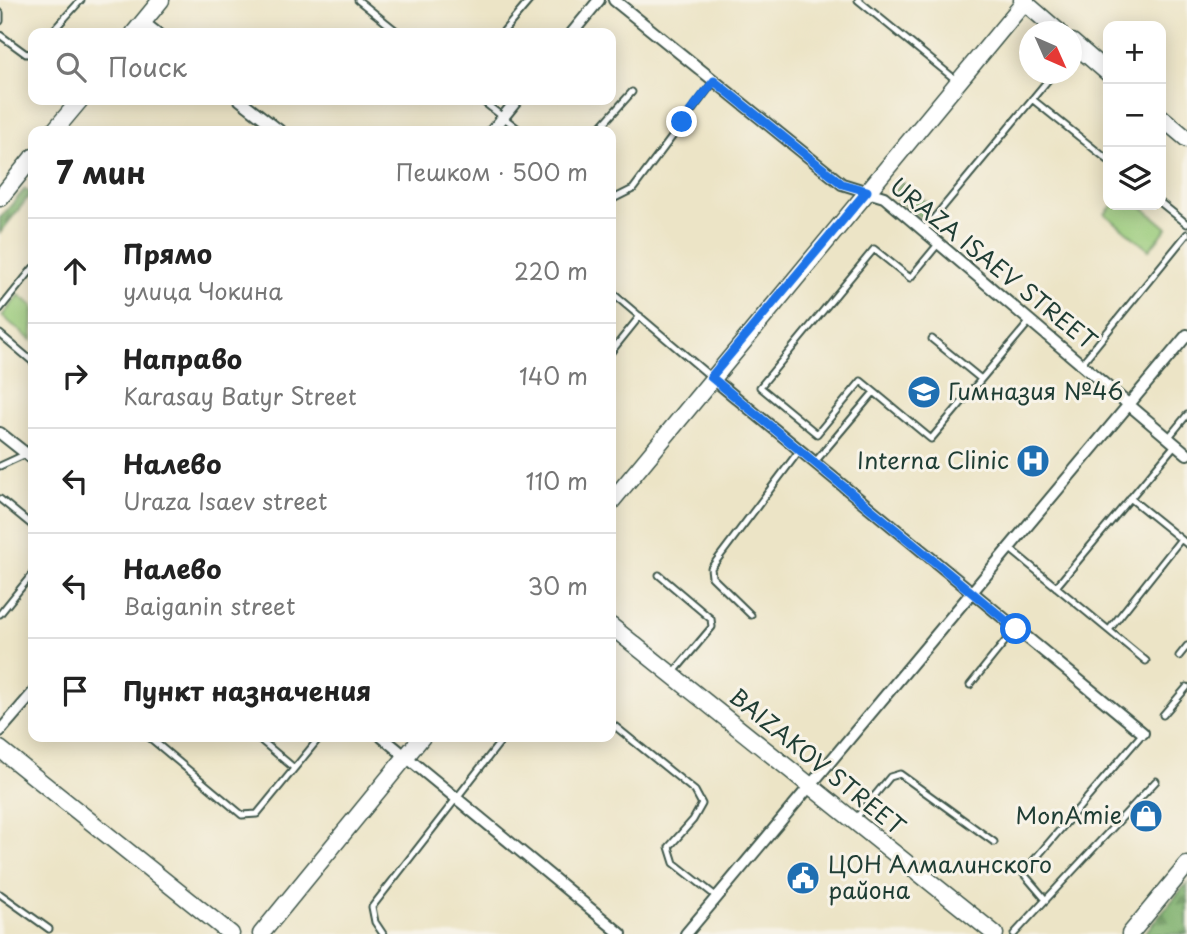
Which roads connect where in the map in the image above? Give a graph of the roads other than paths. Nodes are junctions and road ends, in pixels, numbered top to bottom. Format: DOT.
graph roads {
  1 [pos="81,0"];
  2 [pos="358,0"];
  3 [pos="530,0"];
  4 [pos="599,0"];
  5 [pos="614,0"];
  6 [pos="858,0"];
  7 [pos="1024,1"];
  8 [pos="157,2"];
  9 [pos="0,13"];
  10 [pos="0,21"];
  11 [pos="1047,21"];
  12 [pos="56,28"];
  13 [pos="138,28"];
  14 [pos="393,28"];
  15 [pos="506,28"];
  16 [pos="576,28"];
  17 [pos="0,35"];
  18 [pos="1082,53"];
  19 [pos="28,54"];
  20 [pos="1103,69"];
  21 [pos="714,81"];
  22 [pos="958,82"];
  23 [pos="1045,84"];
  24 [pos="632,92"];
  25 [pos="1032,99"];
  26 [pos="76,105"];
  27 [pos="246,105"];
  28 [pos="487,105"];
  29 [pos="513,105"];
  30 [pos="503,117"];
  31 [pos="1166,121"];
  32 [pos="58,126"];
  33 [pos="272,126"];
  34 [pos="496,126"];
  35 [pos="515,126"];
  36 [pos="601,126"];
  37 [pos="1187,139"];
  38 [pos="1103,156"];
  39 [pos="28,163"];
  40 [pos="867,191"];
  41 [pos="616,197"];
  42 [pos="0,198"];
  43 [pos="1166,207"];
  44 [pos="1187,224"];
  45 [pos="924,230"];
  46 [pos="1187,234"];
  47 [pos="939,243"];
  48 [pos="28,274"];
  49 [pos="616,296"];
  50 [pos="0,309"];
  51 [pos="640,316"];
  52 [pos="1031,320"];
  53 [pos="0,334"];
  54 [pos="1187,335"];
  55 [pos="932,339"];
  56 [pos="616,346"];
  57 [pos="28,358"];
  58 [pos="1082,363"];
  59 [pos="711,377"];
  60 [pos="981,379"];
  61 [pos="874,392"];
  62 [pos="1129,404"];
  63 [pos="1187,415"];
  64 [pos="0,433"];
  65 [pos="1171,441"];
  66 [pos="28,451"];
  67 [pos="799,451"];
  68 [pos="28,454"];
  69 [pos="1187,454"];
  70 [pos="814,464"];
  71 [pos="0,466"];
  72 [pos="616,496"];
  73 [pos="1130,498"];
  74 [pos="0,499"];
  75 [pos="28,522"];
  76 [pos="1181,539"];
  77 [pos="1187,544"];
  78 [pos="1009,548"];
  79 [pos="659,575"];
  80 [pos="28,579"];
  81 [pos="1056,587"];
  82 [pos="971,593"];
  83 [pos="0,614"];
  84 [pos="751,615"];
  85 [pos="1016,629"];
  86 [pos="616,630"];
  87 [pos="1109,630"];
  88 [pos="1187,646"];
  89 [pos="1179,656"];
  90 [pos="1146,661"];
  91 [pos="672,674"];
  92 [pos="970,685"];
  93 [pos="1187,687"];
  94 [pos="28,699"];
  95 [pos="1163,715"];
  96 [pos="616,727"];
  97 [pos="0,731"];
  98 [pos="1143,733"];
  99 [pos="155,742"];
  100 [pos="263,742"];
  101 [pos="316,742"];
  102 [pos="388,742"];
  103 [pos="418,742"];
  104 [pos="500,742"];
  105 [pos="0,749"];
  106 [pos="406,757"];
  107 [pos="295,768"];
  108 [pos="1156,781"];
  109 [pos="810,785"];
  110 [pos="454,796"];
  111 [pos="854,821"];
  112 [pos="994,842"];
  113 [pos="1187,865"];
  114 [pos="0,894"];
  115 [pos="717,897"];
  116 [pos="1046,900"];
  117 [pos="49,929"];
  118 [pos="231,934"];
  119 [pos="261,934"];
  120 [pos="383,934"];
  121 [pos="621,934"];
  122 [pos="686,934"];
  123 [pos="995,934"];
  124 [pos="1014,934"];
  125 [pos="1130,934"];
  1 -- 12 [label="lane"];
  2 -- 14 [label="lane"];
  3 -- 15 [label="lane"];
  4 -- 16 [label="street"];
  5 -- 21 [label="street, URAZA ISAEV STREET"];
  6 -- 22 [label="lane"];
  7 -- 11 [label="street"];
  7 -- 22 [label="street"];
  8 -- 13 [label="street"];
  9 -- 10 [label="lane"];
  17 -- 19 [label="lane"];
  18 -- 20 [label="street"];
  21 -- 40 [label="street, URAZA ISAEV STREET"];
  21 -- 41 [label="lane"];
  22 -- 40 [label="street"];
  23 -- 25 [label="lane"];
  24 -- 36 [label="lane"];
  25 -- 38 [label="lane"];
  25 -- 45 [label="lane"];
  26 -- 32 [label="street"];
  27 -- 33 [label="street"];
  28 -- 30 [label="lane"];
  29 -- 30 [label="street"];
  30 -- 34 [label="street"];
  30 -- 35 [label="lane"];
  31 -- 37 [label="street"];
  39 -- 42 [label="street"];
  40 -- 45 [label="street, URAZA ISAEV STREET"];
  40 -- 59 [label="street"];
  43 -- 44 [label="lane"];
  45 -- 47 [label="street, URAZA ISAEV STREET"];
  46 -- 58 [label="lane"];
  47 -- 52 [label="street, URAZA ISAEV STREET"];
  47 -- 61 [label="lane"];
  48 -- 50 [label="lane"];
  49 -- 51 [label="lane"];
  51 -- 56 [label="lane"];
  51 -- 59 [label="lane"];
  52 -- 58 [label="street, URAZA ISAEV STREET"];
  52 -- 60 [label="lane"];
  53 -- 57 [label="lane"];
  54 -- 62 [label="street"];
  55 -- 60 [label="lane"];
  58 -- 62 [label="street, URAZA ISAEV STREET"];
  59 -- 67 [label="street"];
  59 -- 72 [label="street"];
  60 -- 61 [label="lane"];
  61 -- 70 [label="lane"];
  62 -- 65 [label="street, URAZA ISAEV STREET"];
  62 -- 78 [label="street"];
  63 -- 65 [label="lane"];
  64 -- 66 [label="street"];
  65 -- 69 [label="street, URAZA ISAEV STREET"];
  65 -- 73 [label="lane"];
  67 -- 70 [label="street"];
  67 -- 84 [label="lane"];
  68 -- 71 [label="lane"];
  70 -- 82 [label="street"];
  73 -- 76 [label="lane"];
  73 -- 81 [label="lane"];
  74 -- 75 [label="lane"];
  76 -- 77 [label="lane"];
  76 -- 87 [label="lane"];
  78 -- 81 [label="lane"];
  78 -- 82 [label="street"];
  79 -- 91 [label="lane"];
  80 -- 83 [label="lane"];
  81 -- 87 [label="lane"];
  82 -- 85 [label="street"];
  82 -- 109 [label="street"];
  85 -- 92 [label="lane"];
  85 -- 98 [label="street"];
  86 -- 91 [label="street, BAIZAKOV STREET"];
  87 -- 90 [label="lane"];
  88 -- 89 [label="lane"];
  91 -- 109 [label="street, BAIZAKOV STREET"];
  93 -- 95 [label="lane"];
  94 -- 97 [label="street"];
  96 -- 115 [label="lane"];
  98 -- 116 [label="lane"];
  99 -- 107 [label="lane"];
  100 -- 107 [label="lane"];
  101 -- 107 [label="lane"];
  102 -- 106 [label="street"];
  103 -- 106 [label="street"];
  104 -- 110 [label="lane"];
  105 -- 118 [label="street"];
  106 -- 110 [label="street"];
  106 -- 119 [label="street"];
  108 -- 116 [label="lane"];
  109 -- 111 [label="street, BAIZAKOV STREET"];
  109 -- 115 [label="street"];
  110 -- 120 [label="lane"];
  110 -- 121 [label="street"];
  111 -- 112 [label="lane"];
  111 -- 123 [label="street, BAIZAKOV STREET"];
  113 -- 125 [label="street"];
  114 -- 117 [label="lane"];
  115 -- 122 [label="street"];
  116 -- 124 [label="lane"];
}
